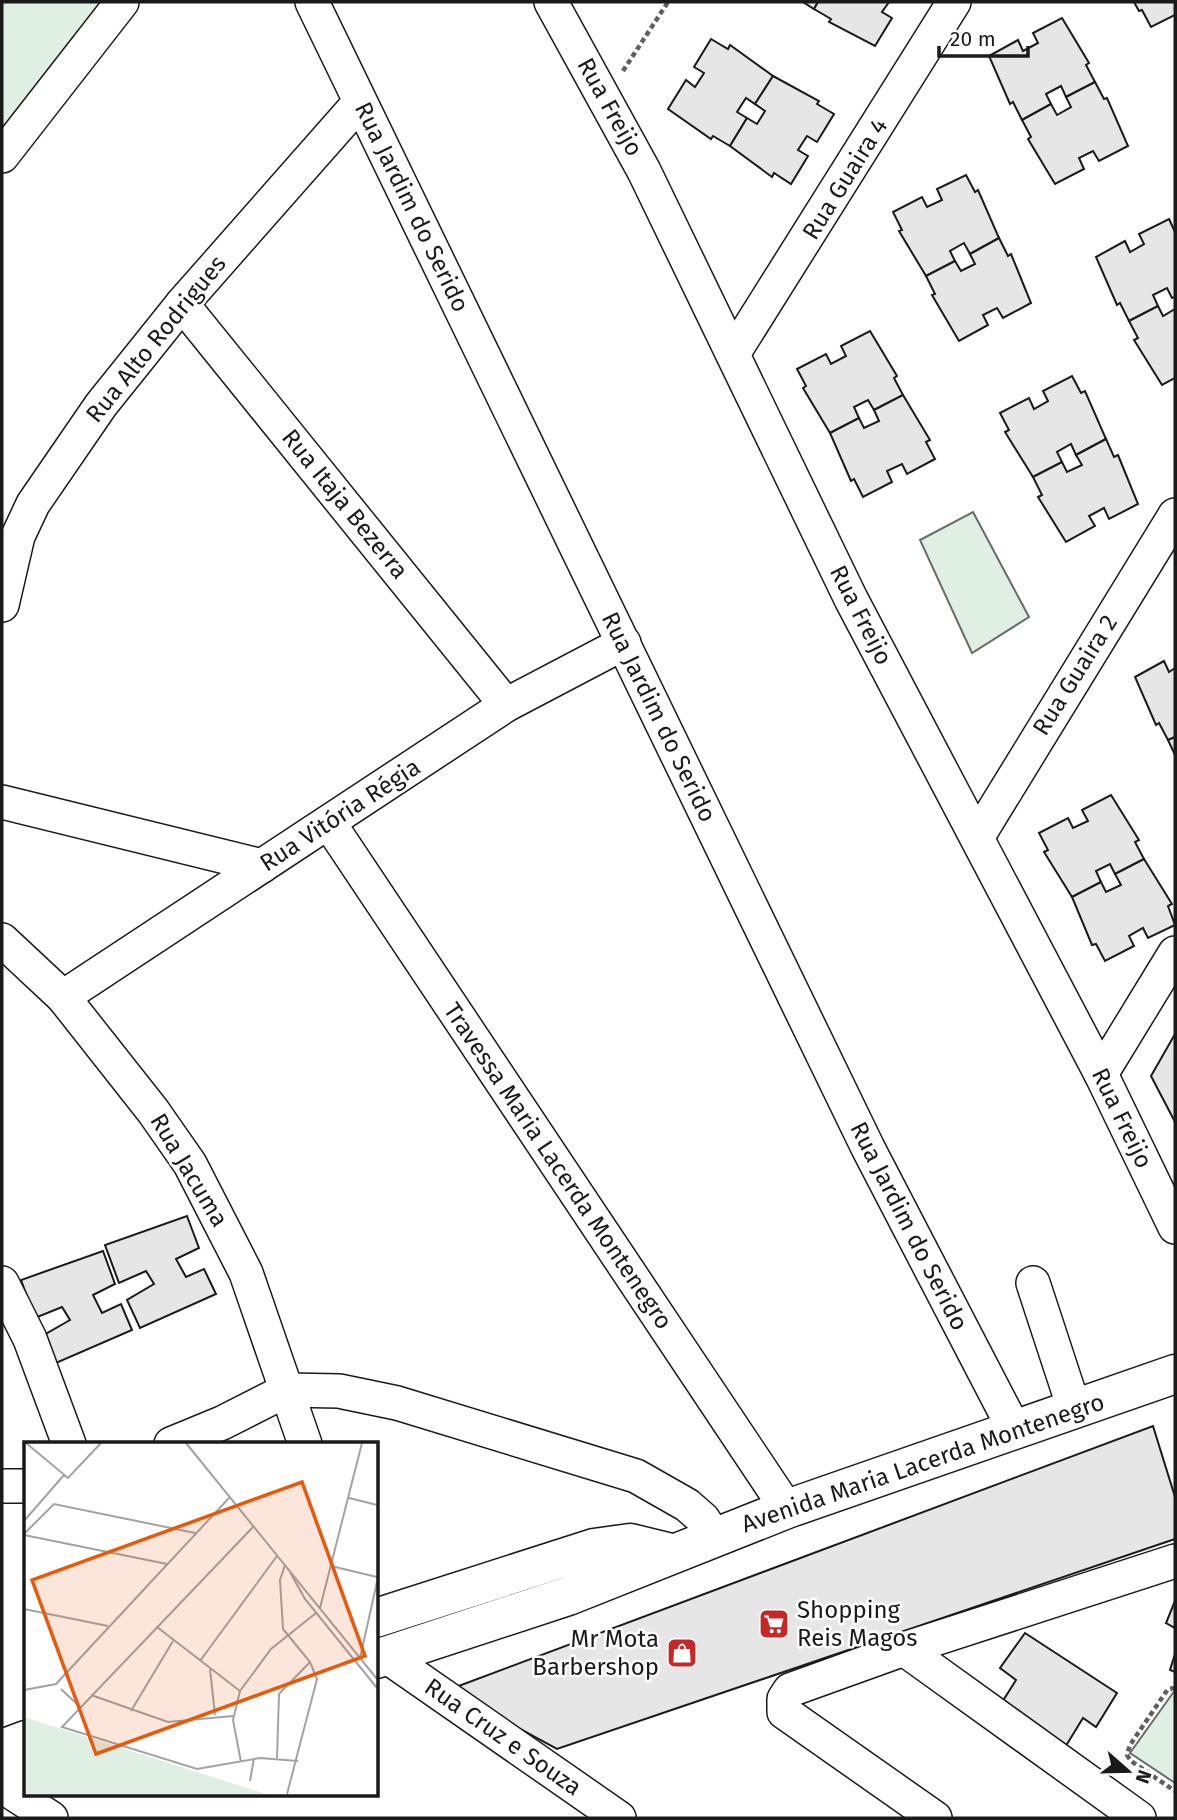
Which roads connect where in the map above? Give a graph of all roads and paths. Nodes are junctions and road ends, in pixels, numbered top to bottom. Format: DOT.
graph roads {
  1 [pos="122,2"];
  2 [pos="551,2"];
  3 [pos="668,2"];
  4 [pos="954,2"];
  5 [pos="320,4"];
  6 [pos="605,98"];
  7 [pos="359,102"];
  8 [pos="2,156"];
  9 [pos="182,304"];
  10 [pos="733,354"];
  11 [pos="1175,515"];
  12 [pos="2,605"];
  13 [pos="624,643"];
  14 [pos="506,705"];
  15 [pos="2,802"];
  16 [pos="329,823"];
  17 [pos="978,836"];
  18 [pos="262,866"];
  19 [pos="2,940"];
  20 [pos="1175,953"];
  21 [pos="63,997"];
  22 [pos="1101,1074"];
  23 [pos="1175,1227"];
  24 [pos="2,1283"];
  25 [pos="1033,1283"];
  26 [pos="1174,1380"];
  27 [pos="287,1390"];
  28 [pos="1074,1408"];
  29 [pos="1014,1429"];
  30 [pos="68,1442"];
  31 [pos="176,1442"];
  32 [pos="304,1442"];
  33 [pos="2,1486"];
  34 [pos="24,1486"];
  35 [pos="787,1509"];
  36 [pos="715,1537"];
  37 [pos="671,1553"];
  38 [pos="1175,1561"];
  39 [pos="378,1617"];
  40 [pos="904,1649"];
  41 [pos="381,1658"];
  42 [pos="1175,1688"];
  43 [pos="24,1741"];
  44 [pos="2,1749"];
  45 [pos="24,1776"];
  46 [pos="2,1785"];
  47 [pos="1175,1791"];
  48 [pos="610,1816"];
  49 [pos="51,1818"];
  50 [pos="935,1818"];
  51 [pos="1139,1818"];
  1 -- 8 [label="street"];
  2 -- 6 [label="street, Rua Freijo"];
  3 -- 6 [label="path"];
  4 -- 10 [label="street, Rua Guaira 4"];
  5 -- 7 [label="street, Rua Jardim do Serido"];
  6 -- 10 [label="street, Rua Freijo"];
  7 -- 9 [label="street, Rua Alto Rodrigues"];
  7 -- 13 [label="street, Rua Jardim do Serido"];
  9 -- 12 [label="street, Rua Alto Rodrigues"];
  9 -- 14 [label="street, Rua Itaja Bezerra"];
  10 -- 17 [label="street, Rua Freijo"];
  11 -- 17 [label="street, Rua Guaira 2"];
  13 -- 14 [label="street, Rua Vitória Régia"];
  13 -- 29 [label="street, Rua Jardim do Serido"];
  14 -- 16 [label="street, Rua Vitória Régia"];
  15 -- 18 [label="street"];
  16 -- 18 [label="street, Rua Vitória Régia"];
  16 -- 35 [label="street, Travessa Maria Lacerda Montenegro"];
  17 -- 22 [label="street, Rua Freijo"];
  18 -- 21 [label="street, Rua Vitória Régia"];
  19 -- 21 [label="street, Rua Jacuma"];
  20 -- 22 [label="street"];
  21 -- 27 [label="street, Rua Jacuma"];
  22 -- 23 [label="street, Rua Freijo"];
  24 -- 30 [label="street"];
  25 -- 28 [label="street"];
  26 -- 28 [label="main road, Avenida Maria Lacerda Montenegro"];
  27 -- 31 [label="street"];
  27 -- 32 [label="street, Rua Jacuma"];
  27 -- 36 [label="street"];
  28 -- 29 [label="main road, Avenida Maria Lacerda Montenegro"];
  29 -- 35 [label="main road, Avenida Maria Lacerda Montenegro"];
  33 -- 34 [label="street"];
  35 -- 36 [label="main road, Avenida Maria Lacerda Montenegro"];
  36 -- 37 [label="main road, Avenida Maria Lacerda Montenegro"];
  37 -- 39 [label="main road"];
  37 -- 41 [label="main road, Avenida Maria Lacerda Montenegro"];
  38 -- 40 [label="street"];
  40 -- 50 [label="street"];
  40 -- 51 [label="street"];
  41 -- 48 [label="street, Rua Cruz e Souza"];
  42 -- 47 [label="path"];
  43 -- 44 [label="main road"];
  45 -- 46 [label="main road"];
  46 -- 49 [label="street"];
}
